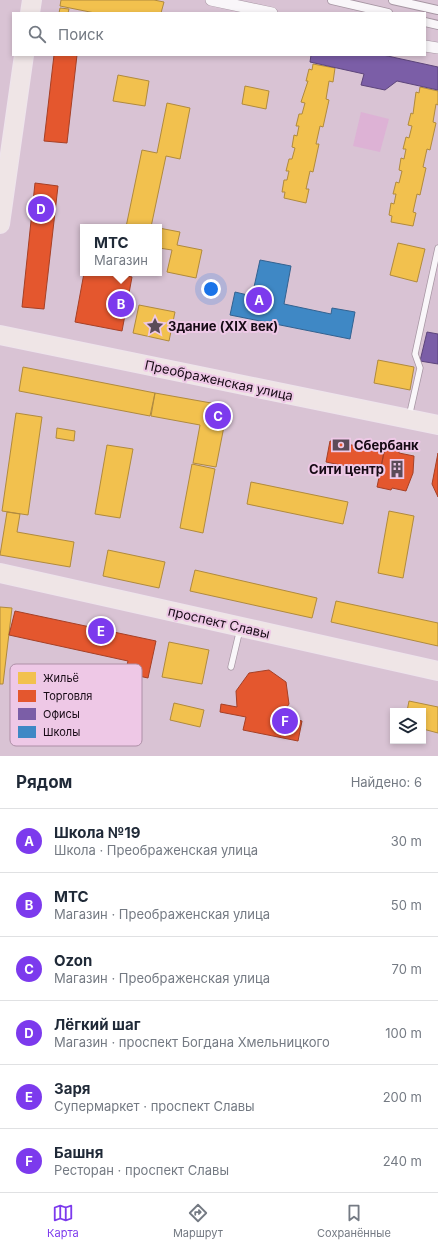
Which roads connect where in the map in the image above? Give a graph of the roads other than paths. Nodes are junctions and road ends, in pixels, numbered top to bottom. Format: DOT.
graph roads {
  1 [pos="32,0"];
  2 [pos="211,0"];
  3 [pos="332,0"];
  4 [pos="393,0"];
  5 [pos="438,10"];
  6 [pos="30,12"];
  7 [pos="267,12"];
  8 [pos="384,12"];
  9 [pos="426,22"];
  10 [pos="438,25"];
  11 [pos="426,46"];
  12 [pos="438,48"];
  13 [pos="24,56"];
  14 [pos="0,224"];
  15 [pos="438,248"];
  16 [pos="0,335"];
  17 [pos="408,419"];
  18 [pos="438,425"];
  19 [pos="0,573"];
  20 [pos="240,627"];
  21 [pos="231,667"];
  22 [pos="438,671"];
  1 -- 6 [label="main road"];
  2 -- 7 [label="street"];
  3 -- 8 [label="street"];
  4 -- 5 [label="street"];
  9 -- 10 [label="street"];
  11 -- 12 [label="street"];
  13 -- 14 [label="main road"];
  15 -- 17 [label="lane"];
  16 -- 17 [label="main road, Преображенская улица"];
  17 -- 18 [label="main road, Преображенская улица"];
  19 -- 20 [label="main road, проспект Славы"];
  20 -- 21 [label="lane"];
  20 -- 22 [label="main road, проспект Славы"];
}
